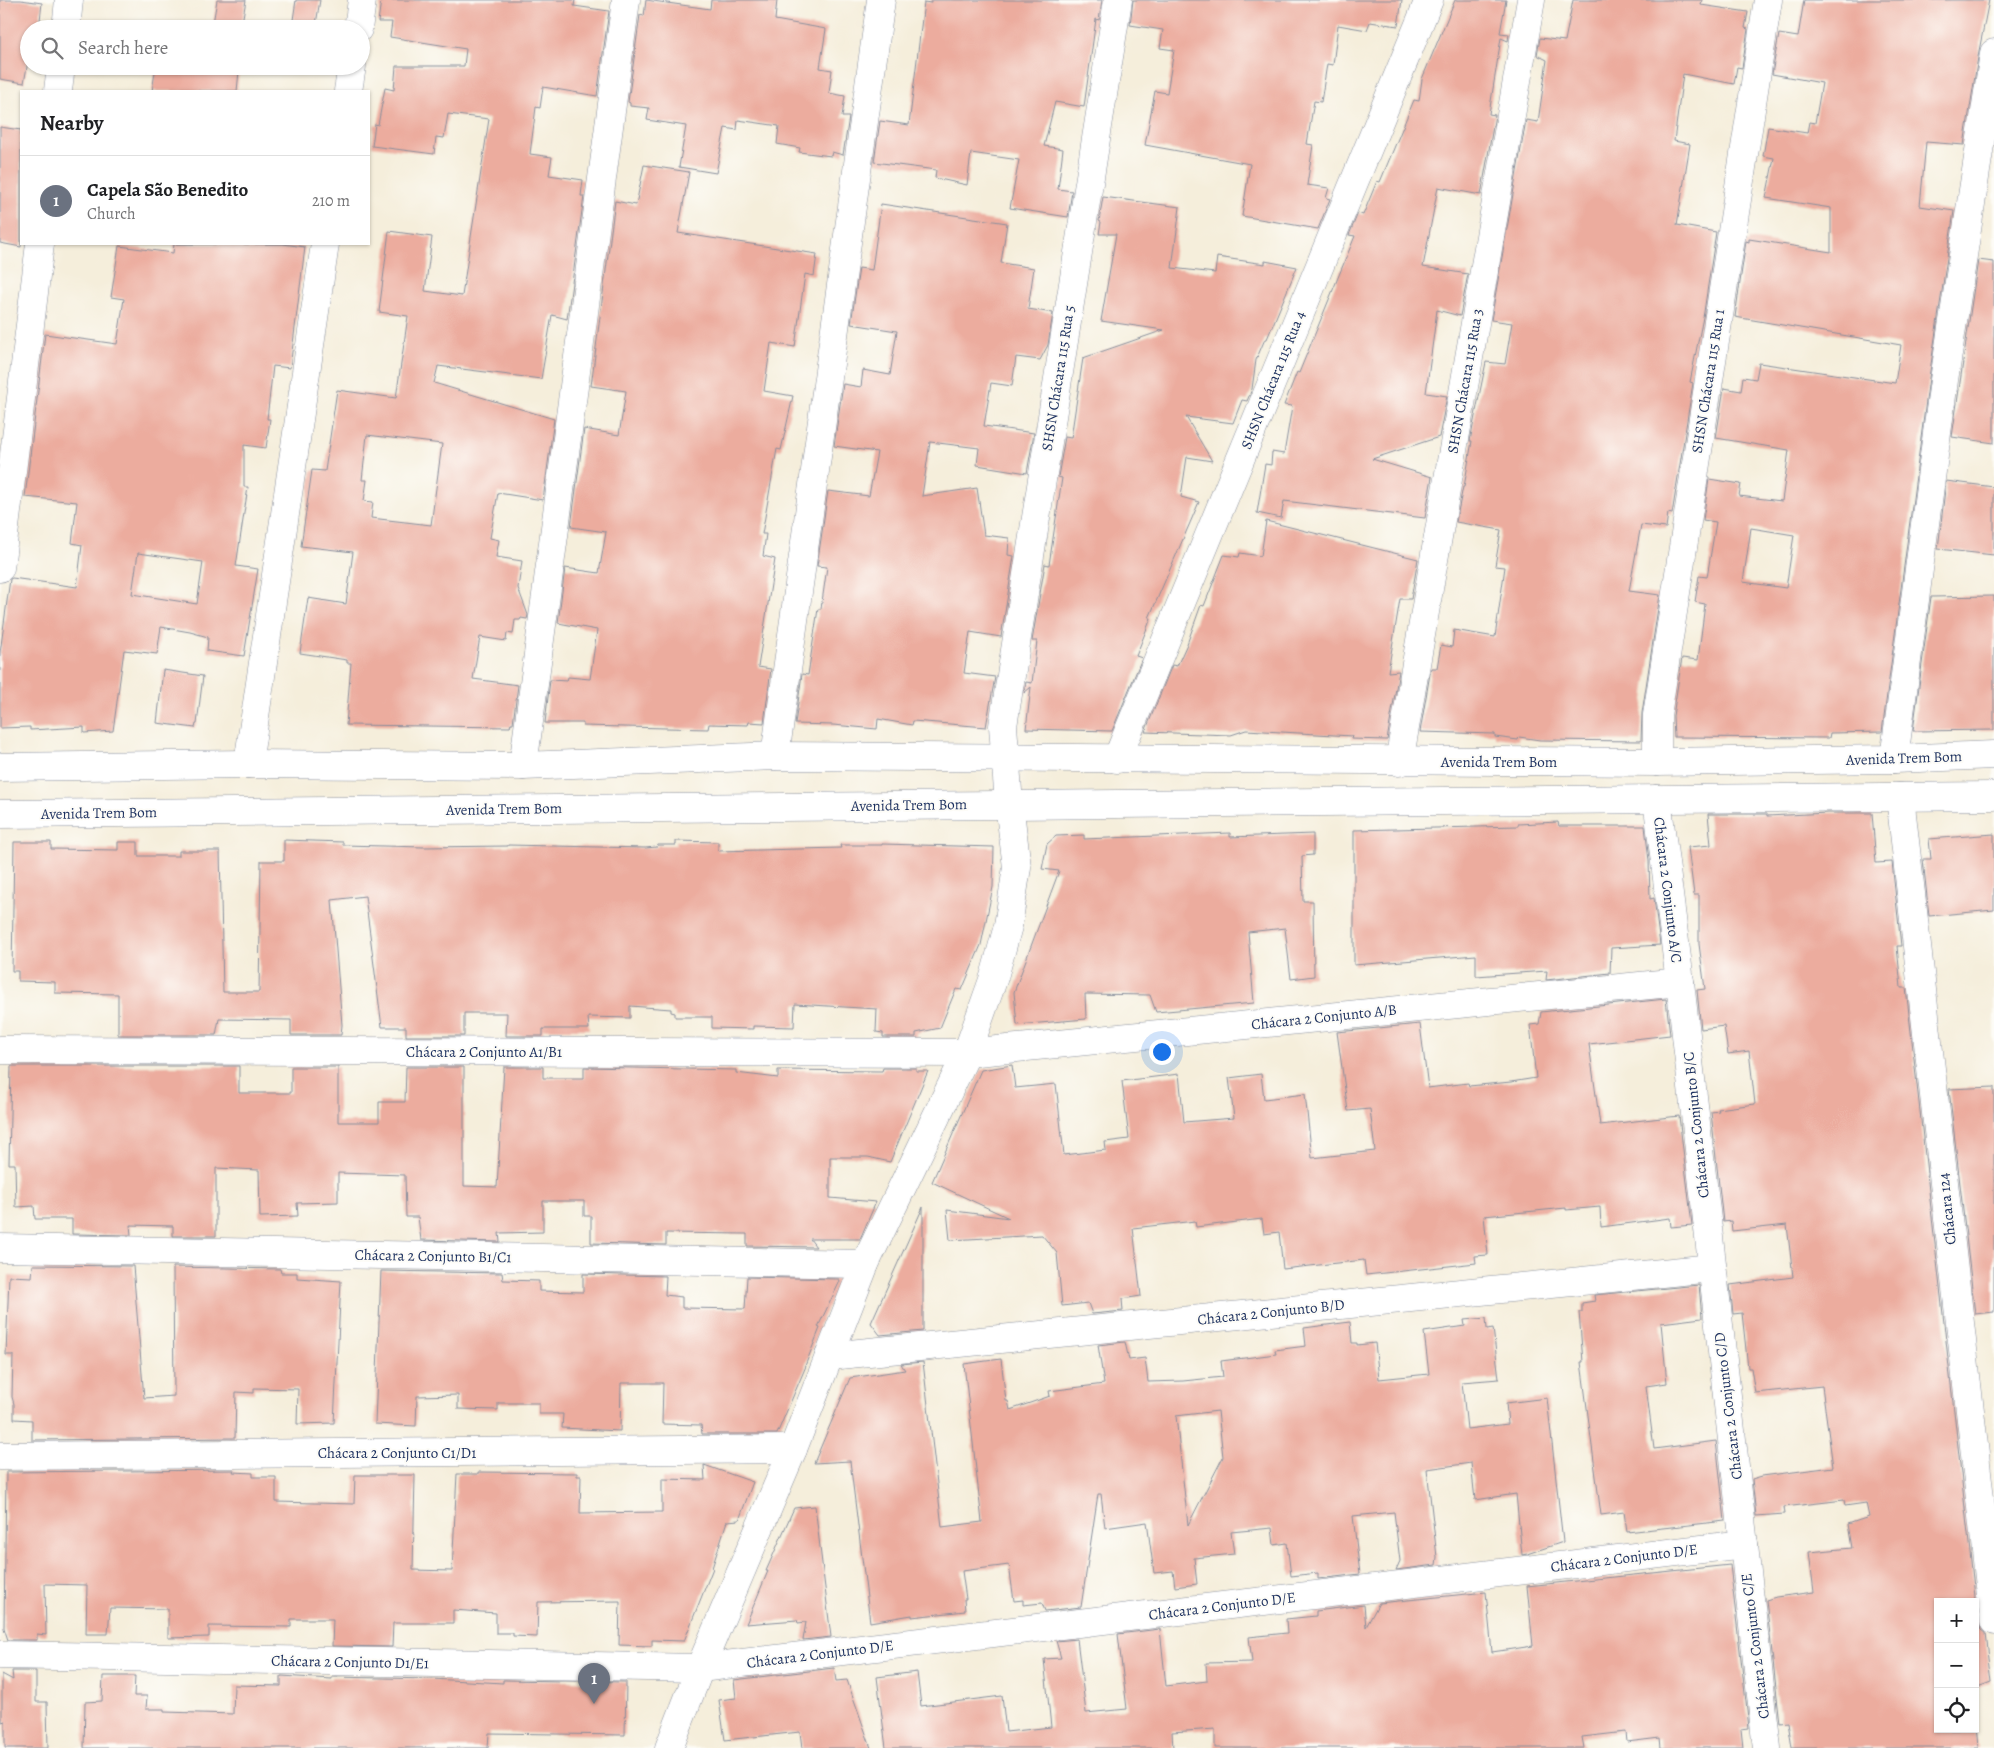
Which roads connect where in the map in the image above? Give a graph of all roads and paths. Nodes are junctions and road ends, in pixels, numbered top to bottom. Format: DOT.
graph roads {
  1 [pos="70,0"];
  2 [pos="362,0"];
  3 [pos="626,0"];
  4 [pos="881,0"];
  5 [pos="1118,0"];
  6 [pos="1430,0"];
  7 [pos="1531,0"];
  8 [pos="1768,0"];
  9 [pos="67,20"];
  10 [pos="359,20"];
  11 [pos="1994,53"];
  12 [pos="60,75"];
  13 [pos="351,75"];
  14 [pos="58,90"];
  15 [pos="348,90"];
  16 [pos="40,245"];
  17 [pos="326,245"];
  18 [pos="0,568"];
  19 [pos="1994,755"];
  20 [pos="775,756"];
  21 [pos="1005,757"];
  22 [pos="1118,759"];
  23 [pos="1894,759"];
  24 [pos="1399,762"];
  25 [pos="1657,762"];
  26 [pos="248,764"];
  27 [pos="523,766"];
  28 [pos="0,767"];
  29 [pos="1994,796"];
  30 [pos="1900,797"];
  31 [pos="1657,799"];
  32 [pos="1009,804"];
  33 [pos="0,814"];
  34 [pos="1680,982"];
  35 [pos="0,1050"];
  36 [pos="967,1053"];
  37 [pos="0,1248"];
  38 [pos="865,1264"];
  39 [pos="1712,1268"];
  40 [pos="830,1356"];
  41 [pos="793,1449"];
  42 [pos="0,1456"];
  43 [pos="1744,1544"];
  44 [pos="1994,1621"];
  45 [pos="0,1655"];
  46 [pos="700,1668"];
  47 [pos="674,1745"];
  48 [pos="1767,1748"];
  1 -- 9 [label="street"];
  2 -- 10 [label="street"];
  3 -- 27 [label="street"];
  4 -- 20 [label="street"];
  5 -- 21 [label="street, SHSN Chácara 115 Rua 5"];
  6 -- 22 [label="street, SHSN Chácara 115 Rua 4"];
  7 -- 24 [label="street, SHSN Chácara 115 Rua 3"];
  8 -- 25 [label="street, SHSN Chácara 115 Rua 1"];
  11 -- 23 [label="street"];
  12 -- 14 [label="street"];
  13 -- 15 [label="street"];
  16 -- 18 [label="street"];
  17 -- 26 [label="street"];
  19 -- 23 [label="street, Avenida Trem Bom"];
  20 -- 21 [label="street, Avenida Trem Bom"];
  20 -- 27 [label="street, Avenida Trem Bom"];
  21 -- 22 [label="street, Avenida Trem Bom"];
  21 -- 32 [label="street"];
  22 -- 24 [label="street, Avenida Trem Bom"];
  23 -- 25 [label="street, Avenida Trem Bom"];
  24 -- 25 [label="street, Avenida Trem Bom"];
  26 -- 27 [label="street, Avenida Trem Bom"];
  26 -- 28 [label="street, Avenida Trem Bom"];
  29 -- 30 [label="street, Avenida Trem Bom"];
  30 -- 31 [label="street, Avenida Trem Bom"];
  30 -- 44 [label="street, Chácara 124"];
  31 -- 32 [label="street, Avenida Trem Bom"];
  31 -- 34 [label="street, Chácara 2 Conjunto A/C"];
  32 -- 33 [label="street, Avenida Trem Bom"];
  32 -- 36 [label="street"];
  34 -- 36 [label="street, Chácara 2 Conjunto A/B"];
  34 -- 39 [label="street, Chácara 2 Conjunto B/C"];
  35 -- 36 [label="street, Chácara 2 Conjunto A1/B1"];
  36 -- 38 [label="street"];
  37 -- 38 [label="street, Chácara 2 Conjunto B1/C1"];
  38 -- 40 [label="street"];
  39 -- 40 [label="street, Chácara 2 Conjunto B/D"];
  39 -- 43 [label="street, Chácara 2 Conjunto C/D"];
  40 -- 41 [label="street"];
  41 -- 42 [label="street, Chácara 2 Conjunto C1/D1"];
  41 -- 46 [label="street"];
  43 -- 46 [label="street, Chácara 2 Conjunto D/E"];
  43 -- 48 [label="street, Chácara 2 Conjunto C/E"];
  45 -- 46 [label="street, Chácara 2 Conjunto D1/E1"];
  46 -- 47 [label="street"];
}
